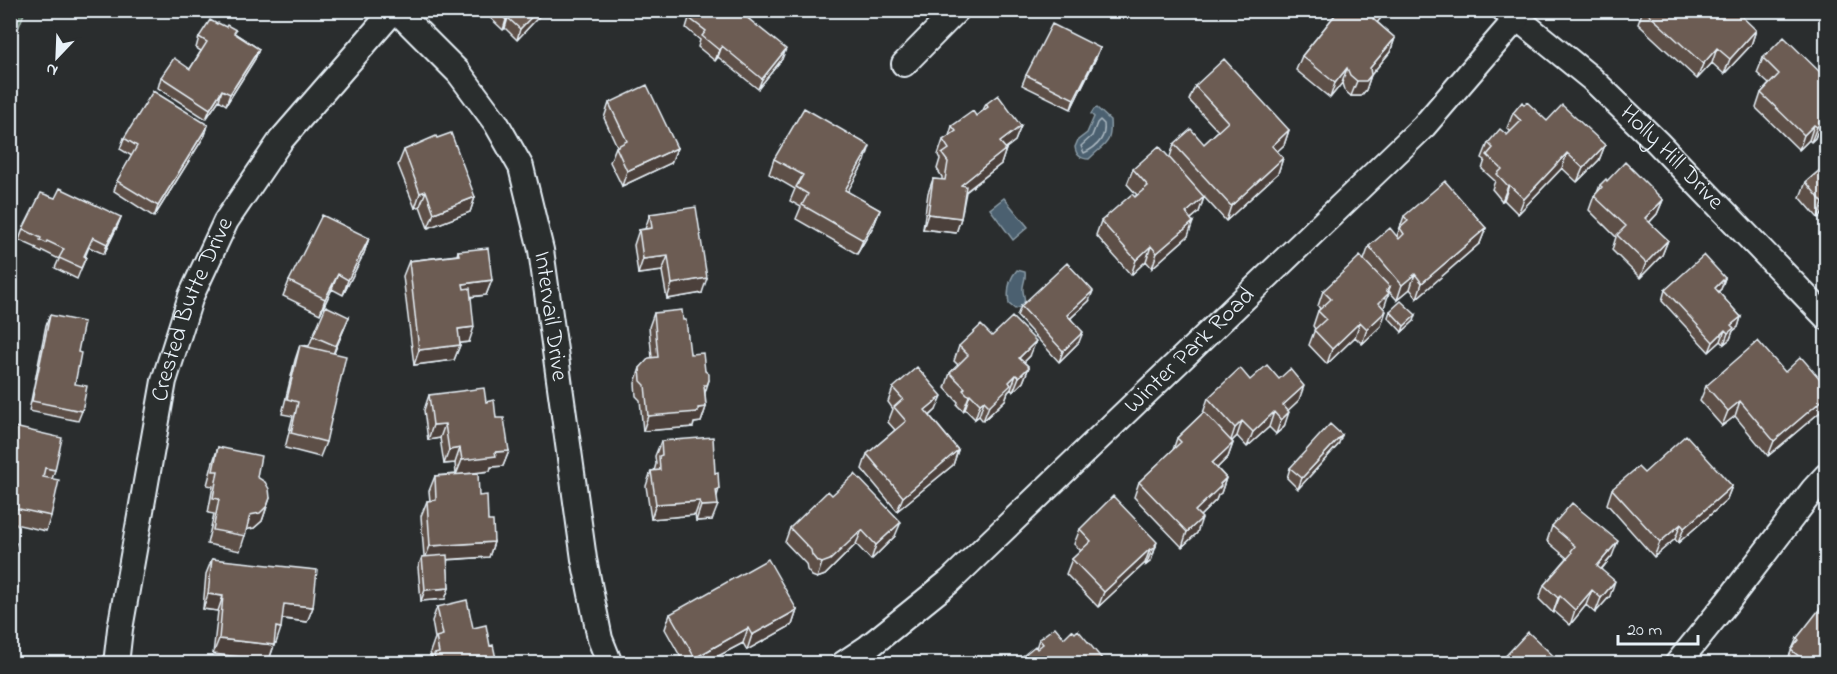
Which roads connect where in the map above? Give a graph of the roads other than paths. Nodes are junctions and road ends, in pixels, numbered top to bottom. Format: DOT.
graph roads {
  1 [pos="395,10"];
  2 [pos="957,10"];
  3 [pos="1510,14"];
  4 [pos="904,64"];
  5 [pos="1827,317"];
  6 [pos="1827,476"];
  7 [pos="116,663"];
  8 [pos="610,663"];
  9 [pos="843,663"];
  10 [pos="1677,663"];
  1 -- 7 [label="street, Crested Butte Drive"];
  1 -- 8 [label="street, Intervail Drive"];
  2 -- 4 [label="street"];
  3 -- 5 [label="street, Holly Hill Drive"];
  3 -- 9 [label="street, Winter Park Road"];
  6 -- 10 [label="street"];
}
